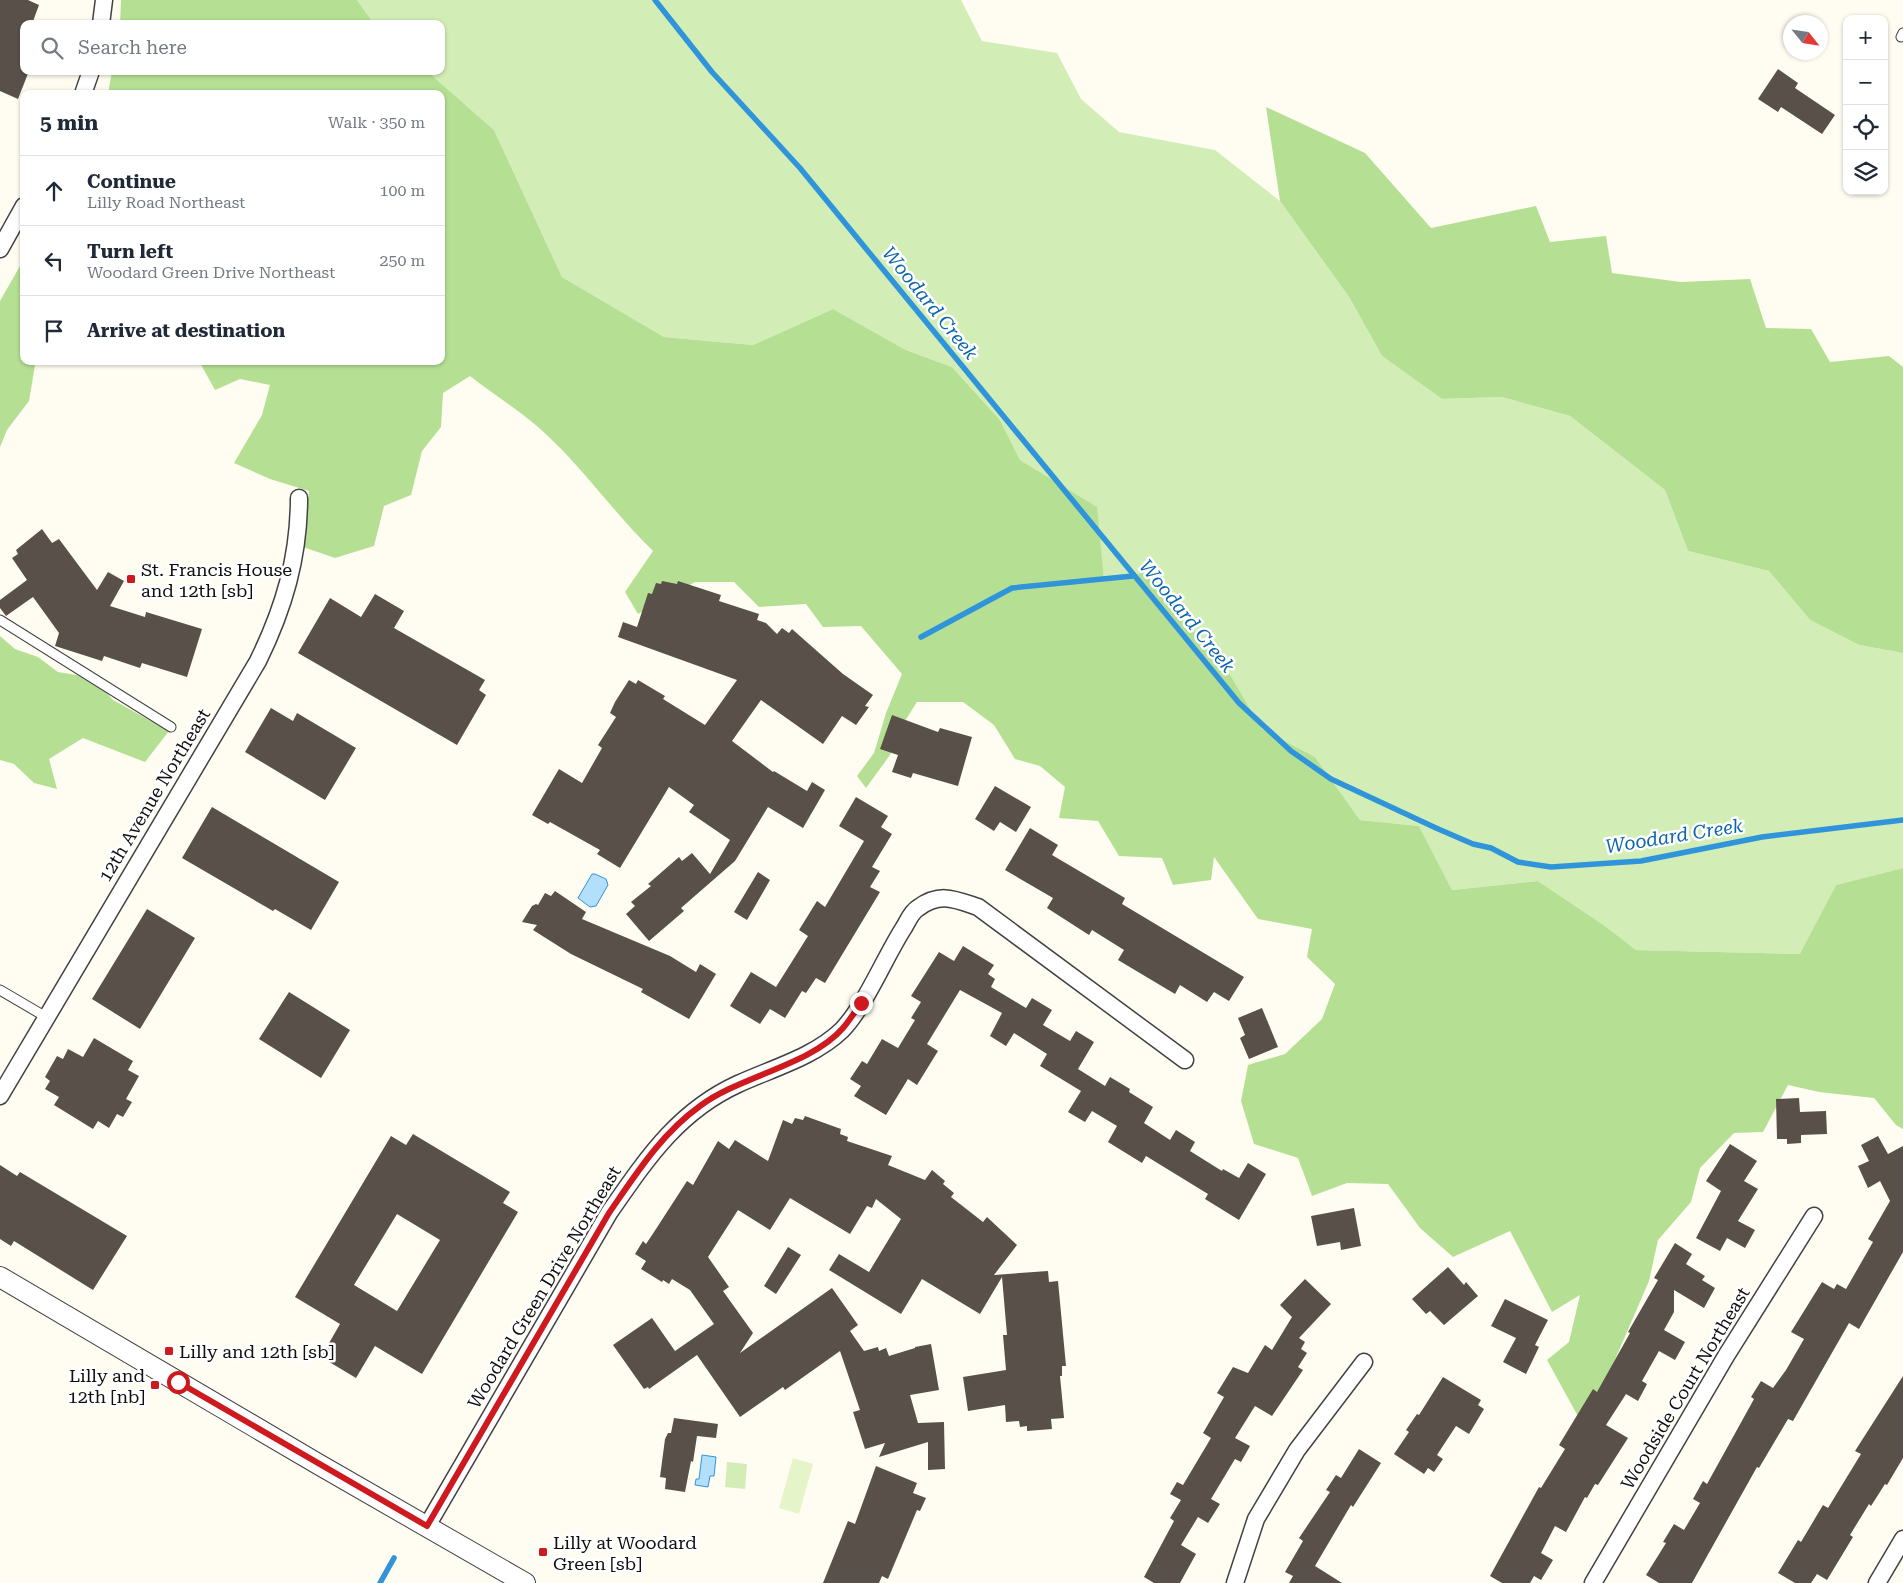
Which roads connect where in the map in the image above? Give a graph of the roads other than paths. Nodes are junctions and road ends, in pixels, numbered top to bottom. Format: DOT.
graph roads {
  1 [pos="104,0"];
  2 [pos="102,20"];
  3 [pos="90,75"];
  4 [pos="84,90"];
  5 [pos="20,213"];
  6 [pos="0,249"];
  7 [pos="299,498"];
  8 [pos="0,620"];
  9 [pos="171,727"];
  10 [pos="0,990"];
  11 [pos="46,1017"];
  12 [pos="1185,1060"];
  13 [pos="0,1096"];
  14 [pos="1814,1216"];
  15 [pos="0,1277"];
  16 [pos="1364,1362"];
  17 [pos="427,1526"];
  18 [pos="1903,1539"];
  19 [pos="525,1583"];
  20 [pos="1235,1583"];
  21 [pos="1593,1583"];
  22 [pos="1877,1583"];
  1 -- 2 [label="street"];
  3 -- 4 [label="street"];
  5 -- 6 [label="street"];
  7 -- 11 [label="street, 12th Avenue Northeast"];
  8 -- 9 [label="lane"];
  10 -- 11 [label="lane"];
  11 -- 13 [label="street, 12th Avenue Northeast"];
  12 -- 17 [label="street, Woodard Green Drive Northeast"];
  14 -- 21 [label="street, Woodside Court Northeast"];
  15 -- 17 [label="street"];
  16 -- 20 [label="street"];
  17 -- 19 [label="street"];
  18 -- 22 [label="street"];
}
